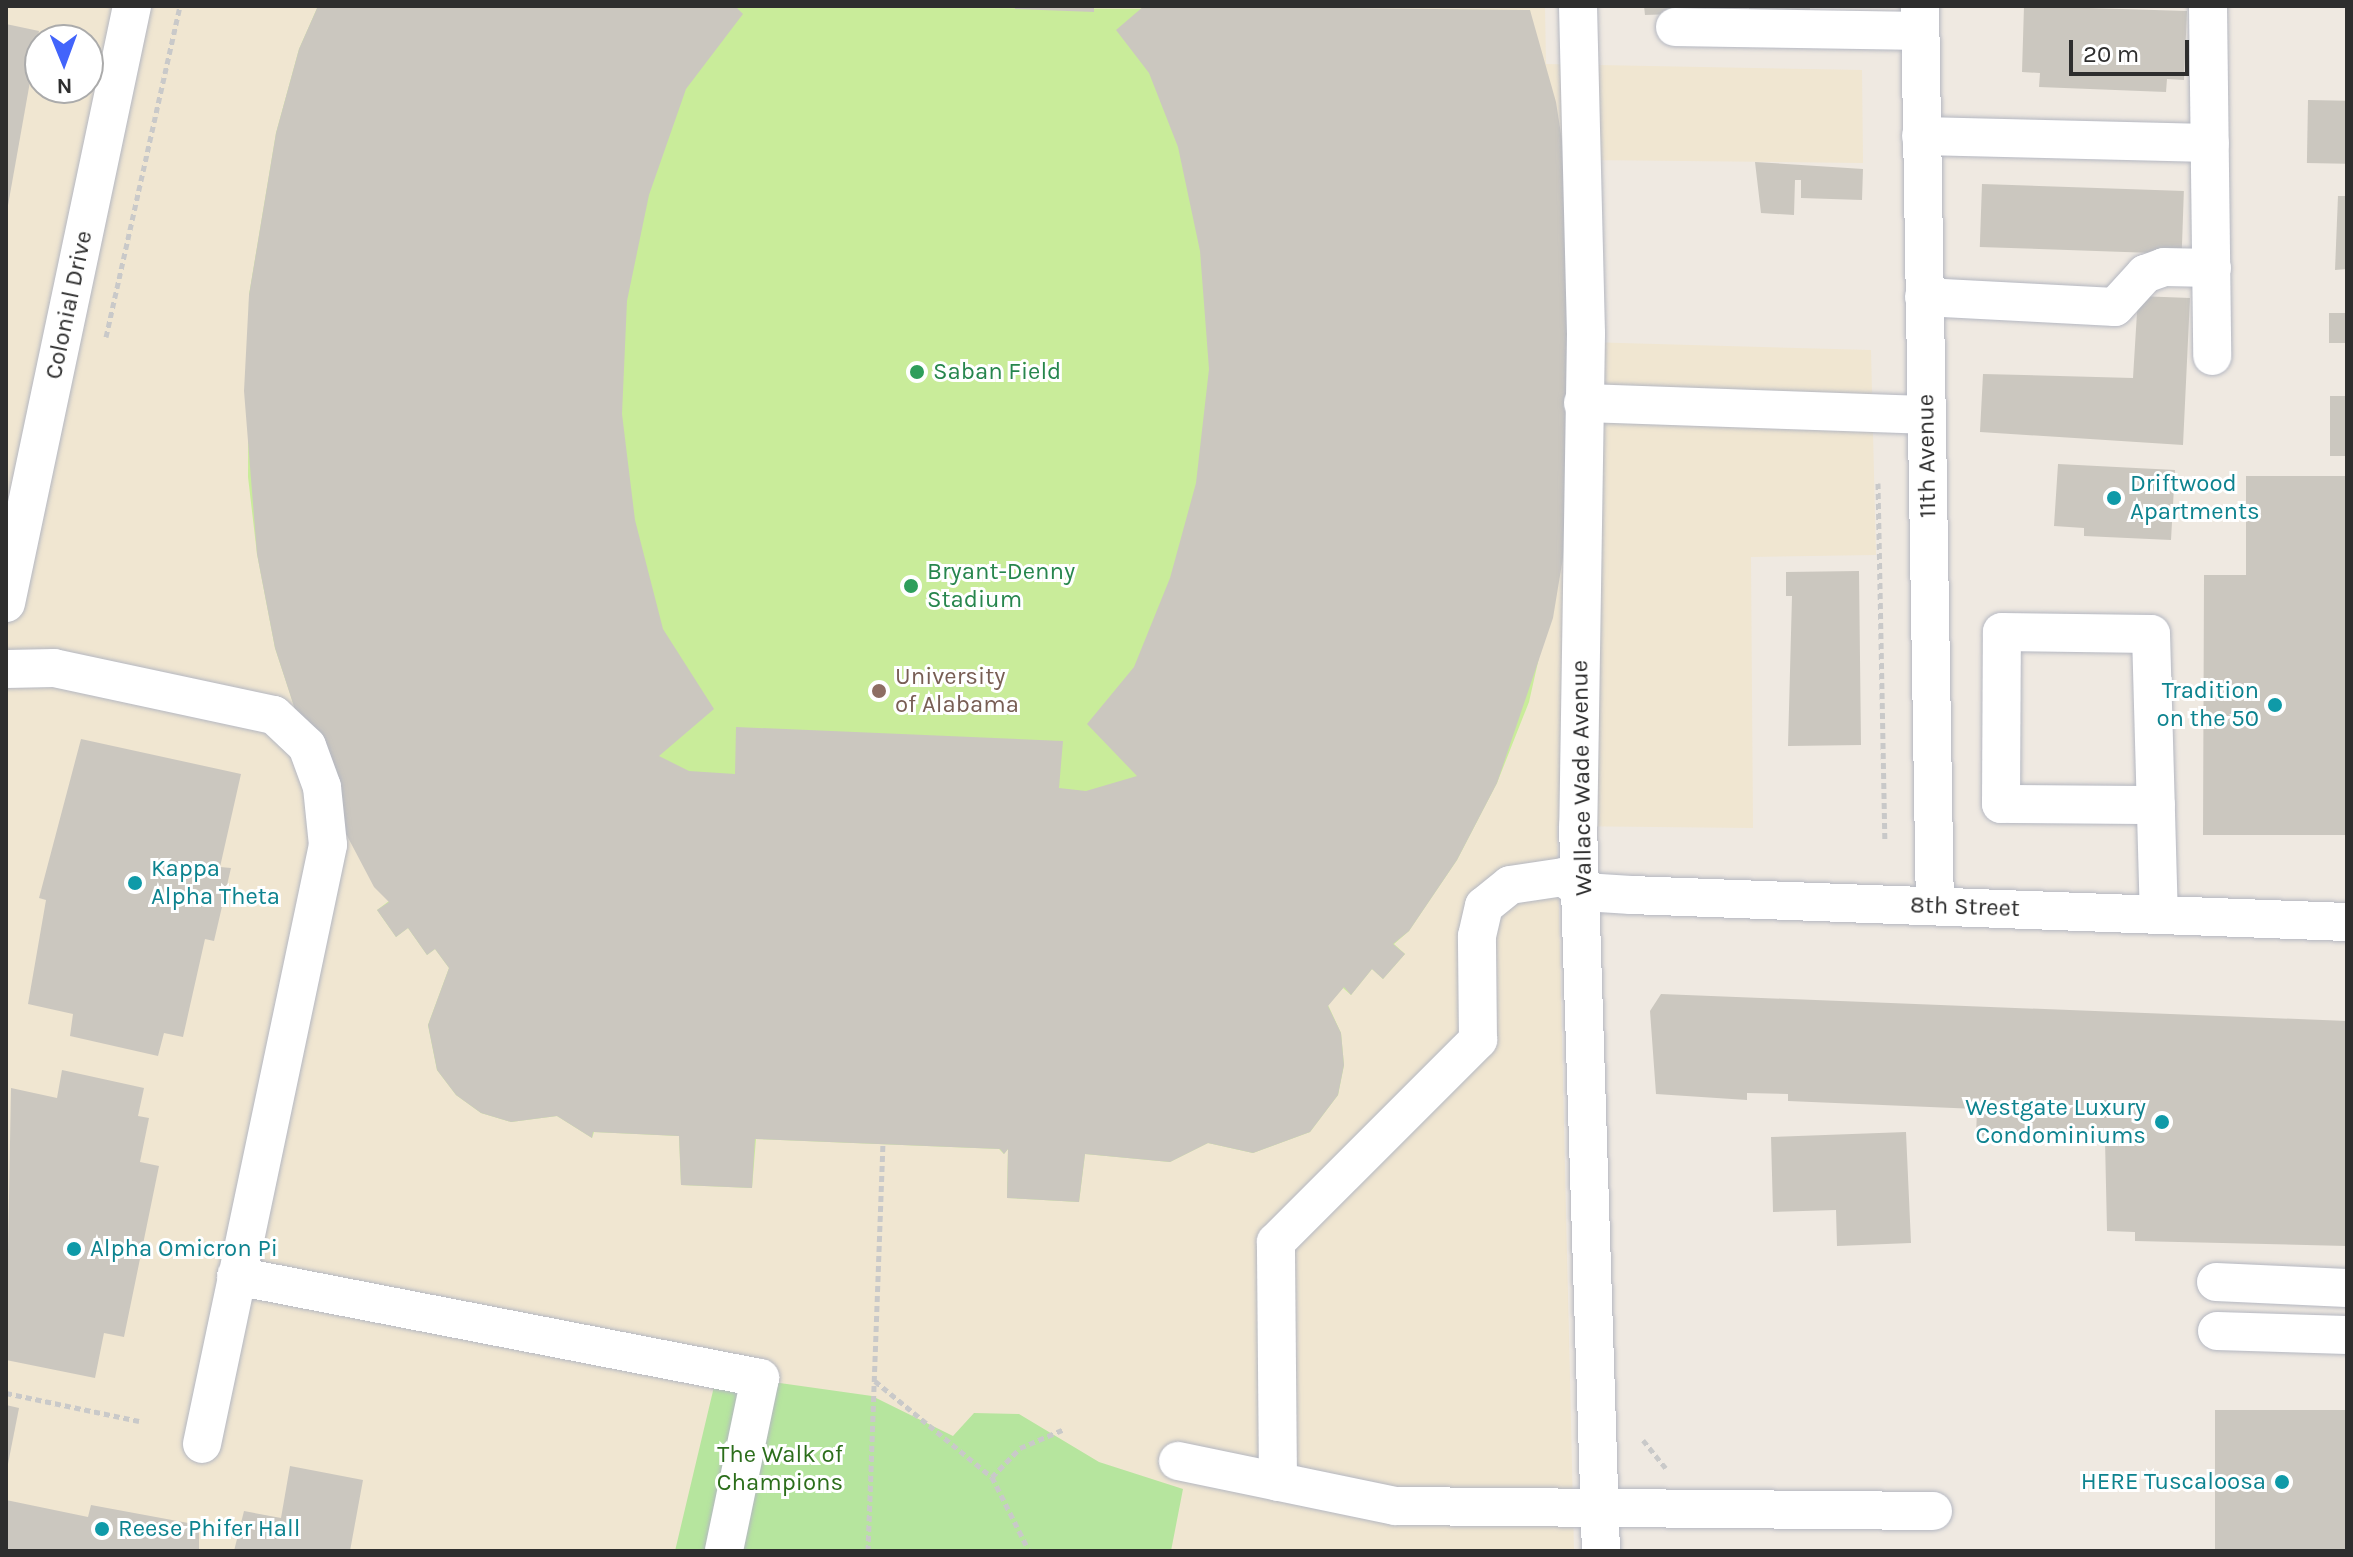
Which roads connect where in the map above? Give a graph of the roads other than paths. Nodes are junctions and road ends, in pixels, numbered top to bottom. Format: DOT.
graph roads {
  1 [pos="132,6"];
  2 [pos="1578,6"];
  3 [pos="2208,6"];
  4 [pos="1920,19"];
  5 [pos="1675,27"];
  6 [pos="1921,136"];
  7 [pos="2210,143"];
  8 [pos="2212,268"];
  9 [pos="1924,297"];
  10 [pos="2212,356"];
  11 [pos="1583,403"];
  12 [pos="1926,415"];
  13 [pos="6,603"];
  14 [pos="6,669"];
  15 [pos="2156,805"];
  16 [pos="1584,892"];
  17 [pos="1935,906"];
  18 [pos="2159,915"];
  19 [pos="2347,922"];
  20 [pos="236,1276"];
  21 [pos="2216,1282"];
  22 [pos="2347,1288"];
  23 [pos="2217,1331"];
  24 [pos="2347,1335"];
  25 [pos="202,1444"];
  26 [pos="1178,1461"];
  27 [pos="1278,1482"];
  28 [pos="1601,1508"];
  29 [pos="1933,1511"];
  30 [pos="724,1551"];
  31 [pos="1601,1551"];
  1 -- 13 [label="street, Colonial Drive"];
  2 -- 11 [label="street, Wallace Wade Avenue"];
  3 -- 7 [label="street"];
  4 -- 5 [label="street"];
  4 -- 6 [label="street, 11th Avenue"];
  6 -- 7 [label="street"];
  6 -- 9 [label="street, 11th Avenue"];
  7 -- 8 [label="street"];
  8 -- 9 [label="street"];
  8 -- 10 [label="street"];
  9 -- 12 [label="street, 11th Avenue"];
  11 -- 12 [label="street"];
  11 -- 16 [label="street, Wallace Wade Avenue"];
  12 -- 17 [label="street, 11th Avenue"];
  14 -- 20 [label="street"];
  15 -- 15 [label="street"];
  15 -- 18 [label="street"];
  16 -- 17 [label="street, 8th Street"];
  16 -- 27 [label="street"];
  16 -- 28 [label="street, Wallace Wade Avenue"];
  17 -- 18 [label="street, 8th Street"];
  18 -- 19 [label="street, 8th Street"];
  20 -- 25 [label="street"];
  20 -- 30 [label="street"];
  21 -- 22 [label="street"];
  23 -- 24 [label="street"];
  26 -- 27 [label="street"];
  27 -- 28 [label="street"];
  28 -- 29 [label="street"];
  28 -- 31 [label="street, Wallace Wade Avenue"];
}
